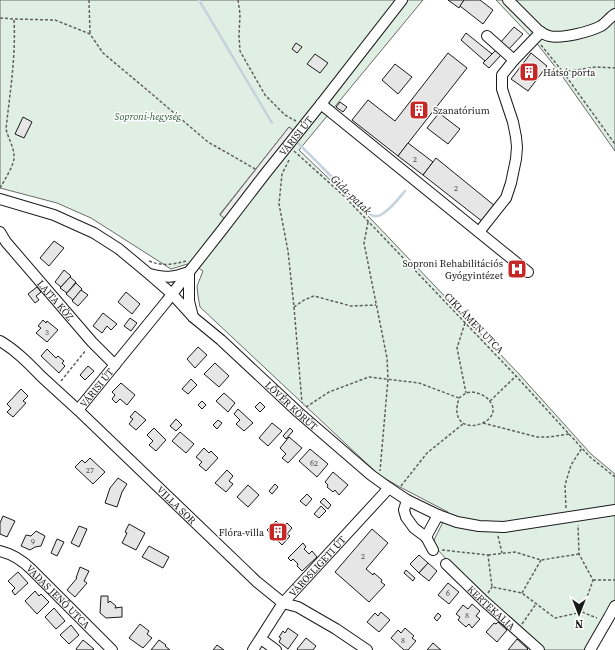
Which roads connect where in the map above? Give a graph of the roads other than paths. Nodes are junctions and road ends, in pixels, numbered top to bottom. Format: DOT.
graph roads {
  1 [pos="402,0"];
  2 [pos="508,0"];
  3 [pos="615,14"];
  4 [pos="541,32"];
  5 [pos="487,36"];
  6 [pos="514,60"];
  7 [pos="322,104"];
  8 [pos="0,199"];
  9 [pos="0,232"];
  10 [pos="479,232"];
  11 [pos="188,272"];
  12 [pos="528,272"];
  13 [pos="149,274"];
  14 [pos="172,294"];
  15 [pos="193,317"];
  16 [pos="0,341"];
  17 [pos="115,365"];
  18 [pos="78,410"];
  19 [pos="393,486"];
  20 [pos="407,500"];
  21 [pos="615,510"];
  22 [pos="438,515"];
  23 [pos="426,538"];
  24 [pos="433,550"];
  25 [pos="0,551"];
  26 [pos="446,564"];
  27 [pos="283,603"];
  28 [pos="615,606"];
  29 [pos="261,639"];
  30 [pos="112,650"];
  31 [pos="253,650"];
  32 [pos="276,650"];
  33 [pos="367,650"];
  34 [pos="539,650"];
  35 [pos="590,650"];
  1 -- 7 [label="street, VÁRISI ÚT"];
  2 -- 4 [label="street"];
  3 -- 4 [label="street"];
  4 -- 6 [label="street"];
  5 -- 6 [label="street"];
  6 -- 10 [label="street"];
  7 -- 10 [label="street"];
  7 -- 11 [label="street, VÁRISI ÚT"];
  8 -- 13 [label="street, LŐVÉR KÖRÚT"];
  9 -- 17 [label="street, LAJTA KÖZ"];
  10 -- 12 [label="street"];
  11 -- 13 [label="street"];
  11 -- 14 [label="street, VÁRISI ÚT"];
  11 -- 15 [label="street"];
  13 -- 14 [label="street, LŐVÉR KÖRÚT"];
  14 -- 15 [label="street, LŐVÉR KÖRÚT"];
  14 -- 17 [label="street, VÁRISI ÚT"];
  15 -- 19 [label="street, LŐVÉR KÖRÚT"];
  16 -- 18 [label="street, VILLA SOR"];
  17 -- 18 [label="street, VÁRISI ÚT"];
  18 -- 27 [label="street, VILLA SOR"];
  19 -- 20 [label="street, LŐVÉR KÖRÚT"];
  19 -- 27 [label="street, VÁROSLIGETI ÚT"];
  20 -- 22 [label="street, LŐVÉR KÖRÚT"];
  20 -- 23 [label="street"];
  21 -- 22 [label="street, LŐVÉR KÖRÚT"];
  22 -- 23 [label="street"];
  23 -- 24 [label="street"];
  25 -- 30 [label="street, VADAS JENŐ UTCA"];
  26 -- 34 [label="street, KERTEKALJA"];
  27 -- 29 [label="street, VÁROSLIGETI ÚT"];
  27 -- 33 [label="street, VILLA SOR"];
  28 -- 35 [label="street"];
  29 -- 31 [label="street, VÁROSLIGETI ÚT"];
  29 -- 32 [label="street"];
}
